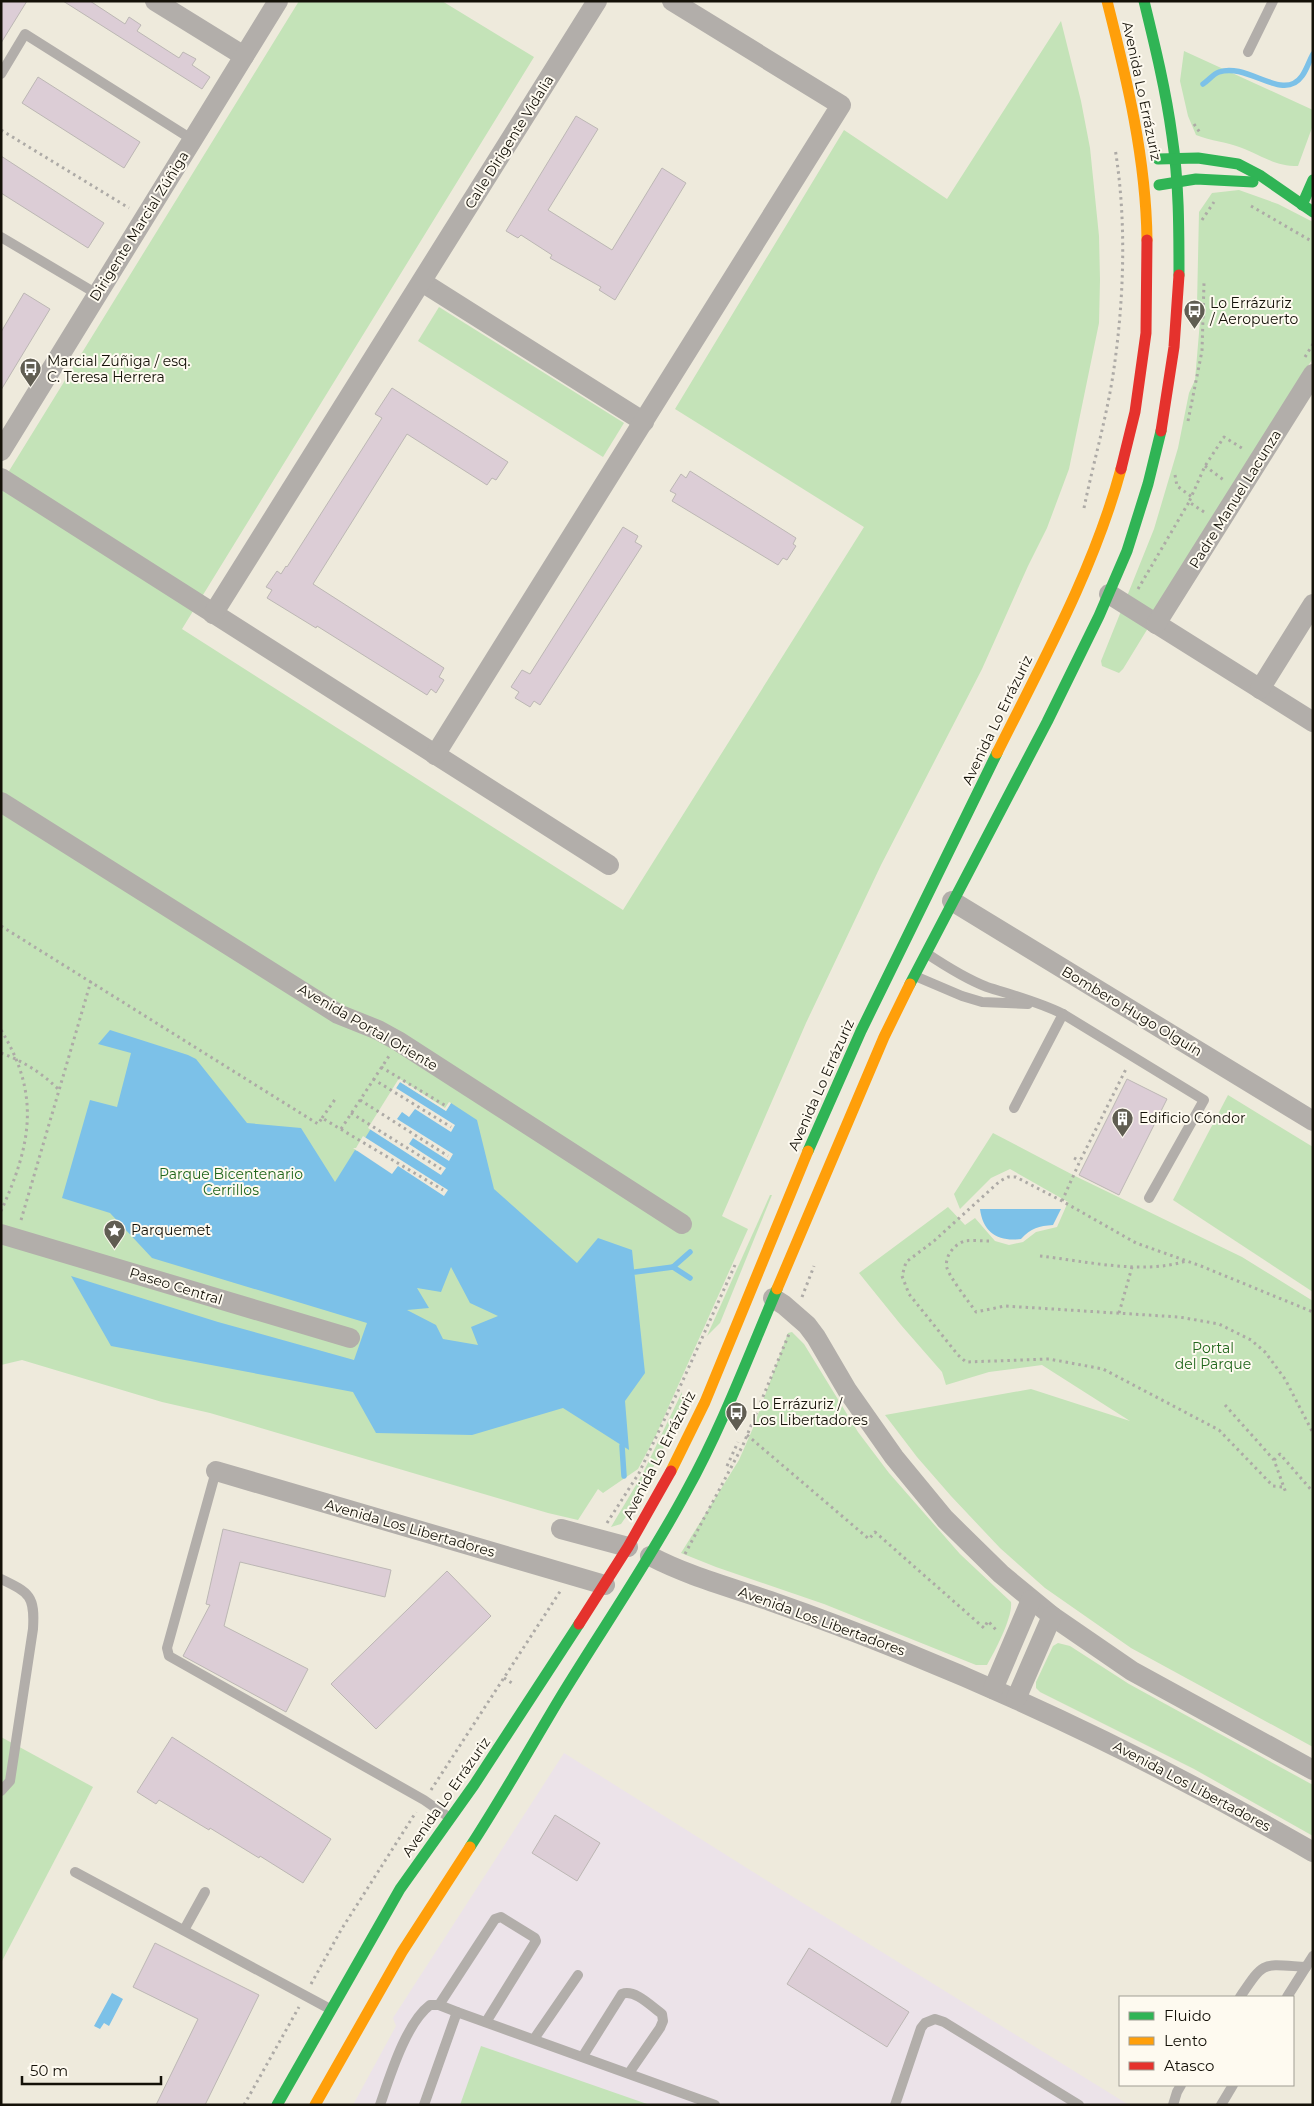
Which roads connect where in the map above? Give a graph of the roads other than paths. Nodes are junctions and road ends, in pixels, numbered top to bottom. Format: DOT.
graph roads {
  1 [pos="155,1"];
  2 [pos="278,1"];
  3 [pos="597,1"];
  4 [pos="672,1"];
  5 [pos="1107,1"];
  6 [pos="1144,1"];
  7 [pos="1273,1"];
  8 [pos="1248,52"];
  9 [pos="244,56"];
  10 [pos="1,74"];
  11 [pos="1172,120"];
  12 [pos="1181,130"];
  13 [pos="193,140"];
  14 [pos="1202,147"];
  15 [pos="1176,157"];
  16 [pos="1142,160"];
  17 [pos="1218,160"];
  18 [pos="1313,180"];
  19 [pos="1178,182"];
  20 [pos="1272,186"];
  21 [pos="1145,187"];
  22 [pos="1302,205"];
  23 [pos="1313,212"];
  24 [pos="1,237"];
  25 [pos="422,282"];
  26 [pos="97,294"];
  27 [pos="1313,374"];
  28 [pos="644,422"];
  29 [pos="1,451"];
  30 [pos="1,478"];
  31 [pos="1109,594"];
  32 [pos="1313,604"];
  33 [pos="213,614"];
  34 [pos="1156,624"];
  35 [pos="1260,689"];
  36 [pos="1313,722"];
  37 [pos="436,755"];
  38 [pos="1,802"];
  39 [pos="609,865"];
  40 [pos="952,901"];
  41 [pos="925,953"];
  42 [pos="913,976"];
  43 [pos="1034,1004"];
  44 [pos="1063,1014"];
  45 [pos="1014,1108"];
  46 [pos="1312,1119"];
  47 [pos="1148,1198"];
  48 [pos="682,1224"];
  49 [pos="8,1236"];
  50 [pos="772,1298"];
  51 [pos="350,1338"];
  52 [pos="216,1471"];
  53 [pos="561,1529"];
  54 [pos="628,1547"];
  55 [pos="650,1556"];
  56 [pos="1,1580"];
  57 [pos="605,1585"];
  58 [pos="1031,1600"];
  59 [pos="1052,1616"];
  60 [pos="993,1689"];
  61 [pos="1016,1699"];
  62 [pos="1313,1770"];
  63 [pos="1,1791"];
  64 [pos="450,1818"];
  65 [pos="1313,1852"];
  66 [pos="75,1872"];
  67 [pos="205,1892"];
  68 [pos="184,1930"];
  69 [pos="1313,1956"];
  70 [pos="1306,1968"];
  71 [pos="578,1975"];
  72 [pos="1241,1996"];
  73 [pos="1288,1996"];
  74 [pos="439,2005"];
  75 [pos="330,2009"];
  76 [pos="457,2012"];
  77 [pos="486,2022"];
  78 [pos="534,2039"];
  79 [pos="583,2056"];
  80 [pos="629,2073"];
  81 [pos="1180,2086"];
  82 [pos="1232,2086"];
  83 [pos="277,2105"];
  84 [pos="315,2105"];
  85 [pos="380,2105"];
  86 [pos="424,2105"];
  87 [pos="715,2105"];
  88 [pos="895,2105"];
  89 [pos="1079,2105"];
  90 [pos="1173,2105"];
  91 [pos="1221,2105"];
  1 -- 9 [label="street"];
  2 -- 9 [label="street, Dirigente Marcial Zúñiga"];
  3 -- 25 [label="street, Calle Dirigente Vidalia"];
  4 -- 28 [label="street"];
  5 -- 16 [label="main road, Avenida Lo Errázuriz"];
  6 -- 11 [label="main road, Avenida Lo Errázuriz"];
  7 -- 8 [label="lane"];
  9 -- 13 [label="street, Dirigente Marcial Zúñiga"];
  10 -- 13 [label="lane"];
  11 -- 12 [label="main road"];
  11 -- 15 [label="main road, Avenida Lo Errázuriz"];
  13 -- 26 [label="street, Dirigente Marcial Zúñiga"];
  14 -- 17 [label="main road"];
  15 -- 16 [label="main road"];
  15 -- 17 [label="main road"];
  15 -- 19 [label="main road, Avenida Lo Errázuriz"];
  16 -- 21 [label="main road, Avenida Lo Errázuriz"];
  17 -- 20 [label="main road"];
  18 -- 22 [label="main road"];
  19 -- 20 [label="main road"];
  19 -- 21 [label="main road"];
  19 -- 31 [label="main road, Avenida Lo Errázuriz"];
  20 -- 22 [label="main road"];
  21 -- 54 [label="main road, Avenida Lo Errázuriz"];
  22 -- 23 [label="main road"];
  24 -- 26 [label="lane"];
  25 -- 28 [label="street"];
  25 -- 33 [label="street, Calle Dirigente Vidalia"];
  26 -- 29 [label="street, Dirigente Marcial Zúñiga"];
  27 -- 34 [label="street, Padre Manuel Lacunza"];
  28 -- 37 [label="street"];
  30 -- 33 [label="street"];
  31 -- 34 [label="street"];
  31 -- 40 [label="main road, Avenida Lo Errázuriz"];
  32 -- 35 [label="street"];
  33 -- 37 [label="street"];
  34 -- 35 [label="street"];
  35 -- 36 [label="street"];
  37 -- 39 [label="street"];
  38 -- 48 [label="street, Avenida Portal Oriente"];
  40 -- 41 [label="main road, Avenida Lo Errázuriz"];
  40 -- 46 [label="street, Bombero Hugo Olguín"];
  41 -- 42 [label="main road, Avenida Lo Errázuriz"];
  41 -- 43 [label="lane"];
  42 -- 43 [label="lane"];
  42 -- 50 [label="main road, Avenida Lo Errázuriz"];
  43 -- 44 [label="lane"];
  44 -- 45 [label="lane"];
  44 -- 47 [label="lane"];
  49 -- 51 [label="street, Paseo Central"];
  50 -- 55 [label="main road, Avenida Lo Errázuriz"];
  50 -- 58 [label="street"];
  52 -- 57 [label="street, Avenida Los Libertadores"];
  52 -- 64 [label="lane"];
  53 -- 54 [label="street"];
  54 -- 57 [label="main road, Avenida Lo Errázuriz"];
  55 -- 60 [label="street, Avenida Los Libertadores"];
  55 -- 84 [label="main road, Avenida Lo Errázuriz"];
  56 -- 63 [label="lane"];
  57 -- 64 [label="main road, Avenida Lo Errázuriz"];
  58 -- 59 [label="street"];
  58 -- 60 [label="street"];
  59 -- 61 [label="street"];
  59 -- 62 [label="street"];
  60 -- 61 [label="street, Avenida Los Libertadores"];
  61 -- 65 [label="street, Avenida Los Libertadores"];
  64 -- 75 [label="main road, Avenida Lo Errázuriz"];
  66 -- 68 [label="lane"];
  67 -- 68 [label="lane"];
  68 -- 75 [label="lane"];
  69 -- 70 [label="lane"];
  70 -- 72 [label="lane"];
  70 -- 73 [label="lane"];
  71 -- 78 [label="lane"];
  74 -- 76 [label="lane"];
  74 -- 77 [label="lane"];
  74 -- 85 [label="lane"];
  75 -- 83 [label="main road, Avenida Lo Errázuriz"];
  76 -- 77 [label="lane"];
  76 -- 86 [label="lane"];
  77 -- 78 [label="lane"];
  78 -- 79 [label="lane"];
  79 -- 80 [label="lane"];
  79 -- 80 [label="lane"];
  80 -- 87 [label="lane"];
  81 -- 90 [label="lane"];
  82 -- 91 [label="lane"];
  88 -- 89 [label="lane"];
}
